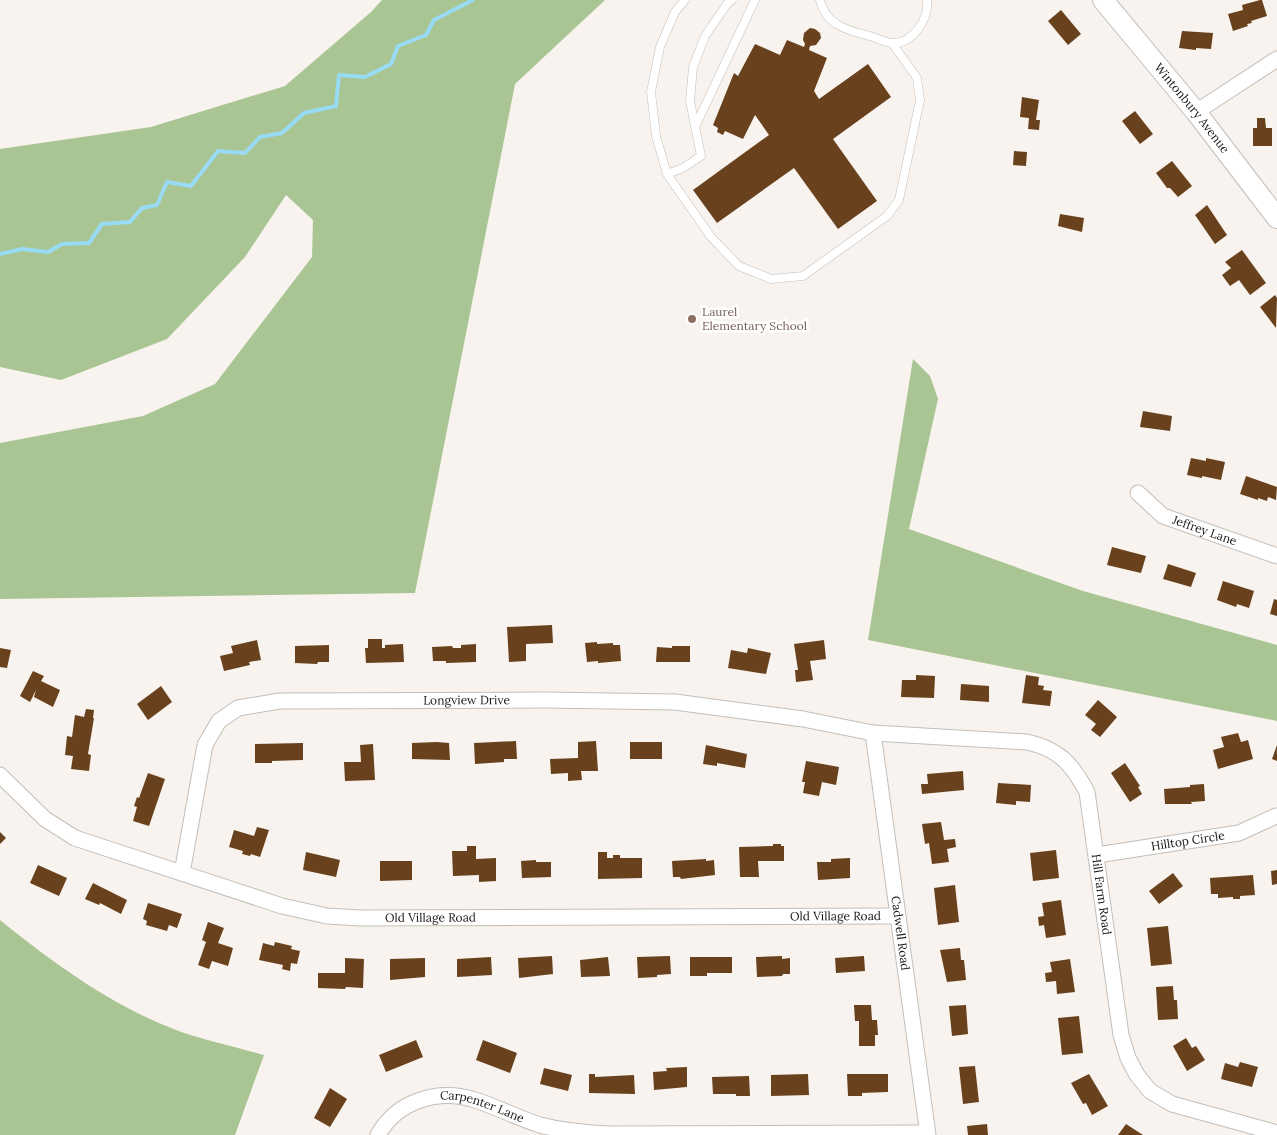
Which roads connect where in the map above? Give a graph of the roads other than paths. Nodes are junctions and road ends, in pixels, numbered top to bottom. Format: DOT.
graph roads {
  1 [pos="685,0"];
  2 [pos="732,0"];
  3 [pos="755,0"];
  4 [pos="820,0"];
  5 [pos="927,0"];
  6 [pos="1103,0"];
  7 [pos="892,43"];
  8 [pos="1277,59"];
  9 [pos="1196,112"];
  10 [pos="695,128"];
  11 [pos="667,174"];
  12 [pos="1277,218"];
  13 [pos="1138,492"];
  14 [pos="1277,556"];
  15 [pos="873,733"];
  16 [pos="0,775"];
  17 [pos="1276,816"];
  18 [pos="1096,855"];
  19 [pos="182,873"];
  20 [pos="898,916"];
  21 [pos="1277,1132"];
  22 [pos="730,1134"];
  23 [pos="928,1134"];
  24 [pos="378,1135"];
  1 -- 11 [label="lane"];
  2 -- 10 [label="lane"];
  3 -- 10 [label="lane"];
  4 -- 7 [label="lane"];
  5 -- 7 [label="lane"];
  6 -- 9 [label="street, Wintonbury Avenue"];
  7 -- 11 [label="lane"];
  8 -- 9 [label="street"];
  9 -- 12 [label="street, Wintonbury Avenue"];
  10 -- 11 [label="lane"];
  13 -- 14 [label="street, Jeffrey Lane"];
  15 -- 18 [label="street, Hill Farm Road"];
  15 -- 19 [label="street, Longview Drive"];
  15 -- 20 [label="street, Cadwell Road"];
  16 -- 19 [label="street, Old Village Road"];
  17 -- 18 [label="street, Hilltop Circle"];
  18 -- 21 [label="street, Hill Farm Road"];
  19 -- 20 [label="street, Old Village Road"];
  20 -- 23 [label="street, Cadwell Road"];
  22 -- 23 [label="street, Carpenter Lane"];
  22 -- 24 [label="street, Carpenter Lane"];
}
